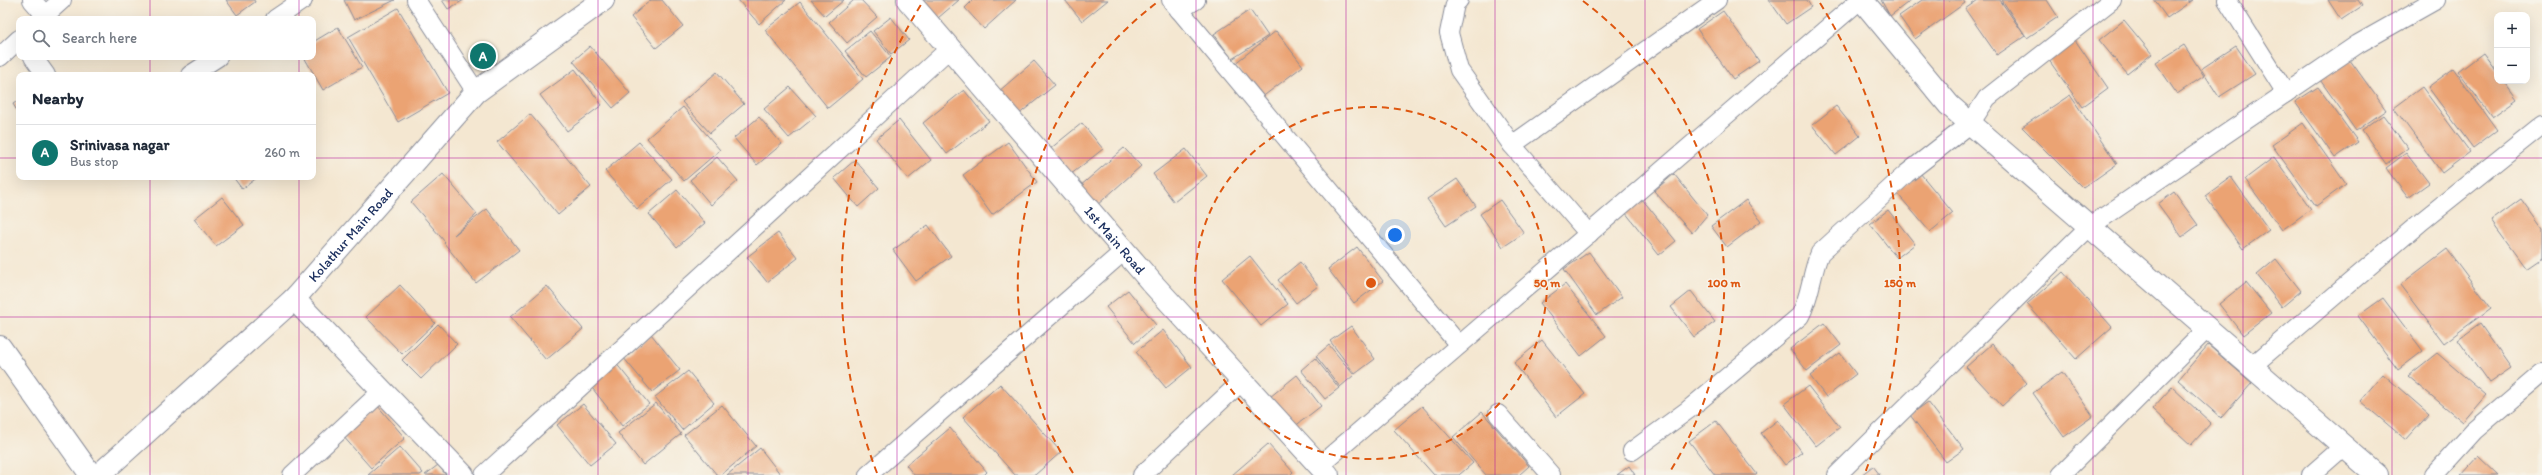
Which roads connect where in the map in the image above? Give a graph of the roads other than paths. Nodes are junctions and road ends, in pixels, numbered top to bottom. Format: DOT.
graph roads {
  1 [pos="32,0"];
  2 [pos="62,0"];
  3 [pos="303,0"];
  4 [pos="416,0"];
  5 [pos="603,0"];
  6 [pos="908,0"];
  7 [pos="1196,0"];
  8 [pos="1459,0"];
  9 [pos="1717,0"];
  10 [pos="1861,0"];
  11 [pos="2112,0"];
  12 [pos="2227,0"];
  13 [pos="2436,0"];
  14 [pos="1175,5"];
  15 [pos="42,16"];
  16 [pos="44,16"];
  17 [pos="279,16"];
  18 [pos="16,42"];
  19 [pos="949,49"];
  20 [pos="0,57"];
  21 [pos="35,60"];
  22 [pos="213,60"];
  23 [pos="44,72"];
  24 [pos="195,72"];
  25 [pos="476,92"];
  26 [pos="2286,93"];
  27 [pos="1970,124"];
  28 [pos="2542,125"];
  29 [pos="1512,145"];
  30 [pos="2089,227"];
  31 [pos="1589,234"];
  32 [pos="1124,251"];
  33 [pos="294,299"];
  34 [pos="2207,329"];
  35 [pos="1459,345"];
  36 [pos="0,347"];
  37 [pos="2251,367"];
  38 [pos="2542,373"];
  39 [pos="1242,381"];
  40 [pos="382,391"];
  41 [pos="1498,414"];
  42 [pos="2343,447"];
  43 [pos="1632,451"];
  44 [pos="1324,470"];
  45 [pos="91,475"];
  46 [pos="99,475"];
  47 [pos="292,475"];
  48 [pos="463,475"];
  49 [pos="484,475"];
  50 [pos="868,475"];
  51 [pos="1142,475"];
  52 [pos="1551,475"];
  53 [pos="1837,475"];
  54 [pos="2062,475"];
  55 [pos="2311,475"];
  56 [pos="2377,475"];
  57 [pos="2434,475"];
  1 -- 15 [label="street"];
  2 -- 16 [label="street"];
  3 -- 17 [label="street"];
  4 -- 25 [label="street"];
  5 -- 25 [label="street, Kolathur Main Road"];
  6 -- 19 [label="street, 1st Main Road"];
  7 -- 14 [label="street"];
  8 -- 29 [label="street"];
  9 -- 29 [label="street"];
  10 -- 27 [label="street"];
  10 -- 31 [label="street"];
  11 -- 27 [label="street"];
  12 -- 26 [label="street"];
  13 -- 26 [label="street"];
  14 -- 35 [label="street"];
  18 -- 20 [label="street"];
  19 -- 32 [label="street, 1st Main Road"];
  19 -- 49 [label="street"];
  21 -- 23 [label="street"];
  22 -- 24 [label="street"];
  25 -- 33 [label="street, Kolathur Main Road"];
  26 -- 30 [label="street"];
  27 -- 30 [label="street"];
  27 -- 43 [label="street"];
  28 -- 37 [label="street"];
  29 -- 31 [label="street"];
  30 -- 34 [label="street"];
  30 -- 53 [label="street"];
  31 -- 35 [label="street"];
  32 -- 39 [label="street, 1st Main Road"];
  32 -- 50 [label="street"];
  33 -- 40 [label="street"];
  33 -- 46 [label="street, Kolathur Main Road"];
  34 -- 37 [label="street"];
  34 -- 54 [label="street"];
  35 -- 44 [label="street"];
  36 -- 45 [label="street"];
  37 -- 42 [label="street"];
  38 -- 57 [label="street"];
  39 -- 44 [label="street, 1st Main Road"];
  39 -- 51 [label="street"];
  40 -- 47 [label="street"];
  40 -- 48 [label="street"];
  41 -- 52 [label="street"];
  42 -- 55 [label="street"];
  42 -- 56 [label="street"];
}
